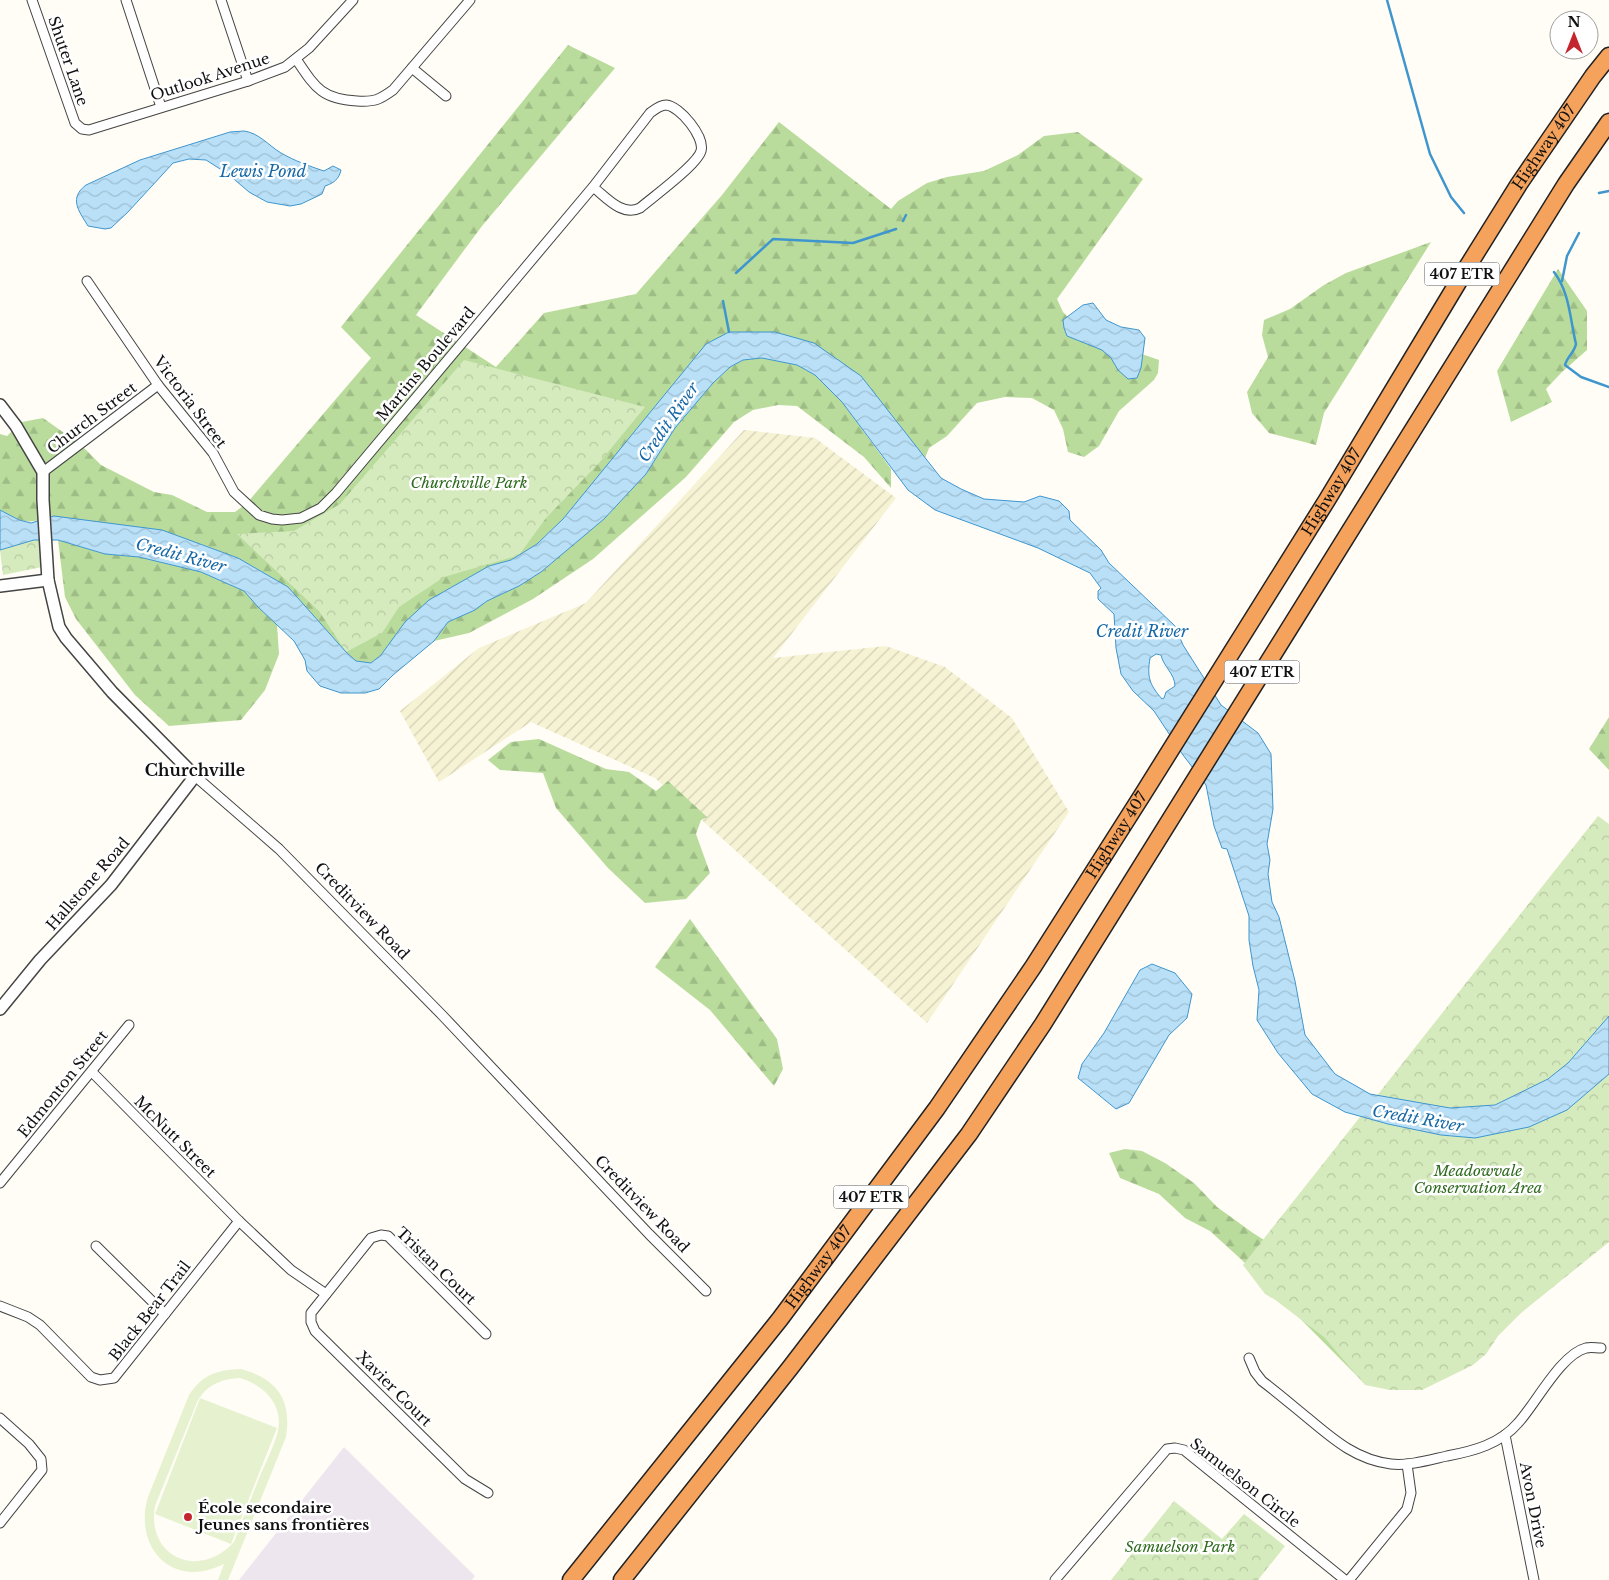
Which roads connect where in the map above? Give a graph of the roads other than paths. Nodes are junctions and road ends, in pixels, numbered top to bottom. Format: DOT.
graph roads {
  1 [pos="32,0"];
  2 [pos="126,0"];
  3 [pos="221,0"];
  4 [pos="352,0"];
  5 [pos="470,0"];
  6 [pos="1609,56"];
  7 [pos="296,59"];
  8 [pos="412,68"];
  9 [pos="248,81"];
  10 [pos="446,96"];
  11 [pos="161,107"];
  12 [pos="1609,122"];
  13 [pos="82,129"];
  14 [pos="593,187"];
  15 [pos="87,281"];
  16 [pos="158,386"];
  17 [pos="0,405"];
  18 [pos="43,472"];
  19 [pos="260,515"];
  20 [pos="48,580"];
  21 [pos="0,586"];
  22 [pos="195,776"];
  23 [pos="0,1009"];
  24 [pos="129,1025"];
  25 [pos="92,1072"];
  26 [pos="0,1183"];
  27 [pos="239,1221"];
  28 [pos="96,1246"];
  29 [pos="706,1292"];
  30 [pos="326,1294"];
  31 [pos="0,1306"];
  32 [pos="165,1314"];
  33 [pos="486,1334"];
  34 [pos="1601,1348"];
  35 [pos="1249,1358"];
  36 [pos="0,1418"];
  37 [pos="1505,1435"];
  38 [pos="1407,1464"];
  39 [pos="488,1493"];
  40 [pos="0,1523"];
  41 [pos="571,1580"];
  42 [pos="622,1580"];
  43 [pos="1055,1580"];
  44 [pos="1345,1580"];
  45 [pos="1349,1580"];
  46 [pos="1534,1580"];
  1 -- 13 [label="street, Shuter Lane"];
  2 -- 11 [label="street"];
  3 -- 9 [label="street"];
  4 -- 7 [label="street, Outlook Avenue"];
  5 -- 8 [label="street"];
  6 -- 41 [label="highway, Highway 407 / 407 ETR"];
  7 -- 8 [label="street"];
  7 -- 9 [label="street, Outlook Avenue"];
  8 -- 10 [label="street"];
  9 -- 11 [label="street, Outlook Avenue"];
  11 -- 13 [label="street, Outlook Avenue"];
  12 -- 42 [label="highway, 407 ETR"];
  14 -- 14 [label="street, Martins Boulevard"];
  14 -- 19 [label="street, Martins Boulevard"];
  15 -- 16 [label="street, Victoria Street"];
  16 -- 18 [label="street, Church Street"];
  16 -- 19 [label="street, Victoria Street"];
  17 -- 18 [label="street"];
  18 -- 20 [label="street, Creditview Road"];
  20 -- 21 [label="street"];
  20 -- 22 [label="street, Creditview Road"];
  22 -- 23 [label="street, Hallstone Road"];
  22 -- 29 [label="street, Creditview Road"];
  24 -- 25 [label="street, Edmonton Street"];
  25 -- 26 [label="street, Edmonton Street"];
  25 -- 27 [label="street, McNutt Street"];
  27 -- 30 [label="street, McNutt Street"];
  27 -- 32 [label="street, Black Bear Trail"];
  28 -- 32 [label="street"];
  30 -- 33 [label="street, Tristan Court"];
  30 -- 39 [label="street, Xavier Court"];
  31 -- 32 [label="street, Black Bear Trail"];
  34 -- 37 [label="street"];
  35 -- 38 [label="street"];
  36 -- 40 [label="street"];
  37 -- 38 [label="street"];
  37 -- 46 [label="street, Avon Drive"];
  38 -- 45 [label="street"];
  43 -- 44 [label="street, Samuelson Circle"];
}
